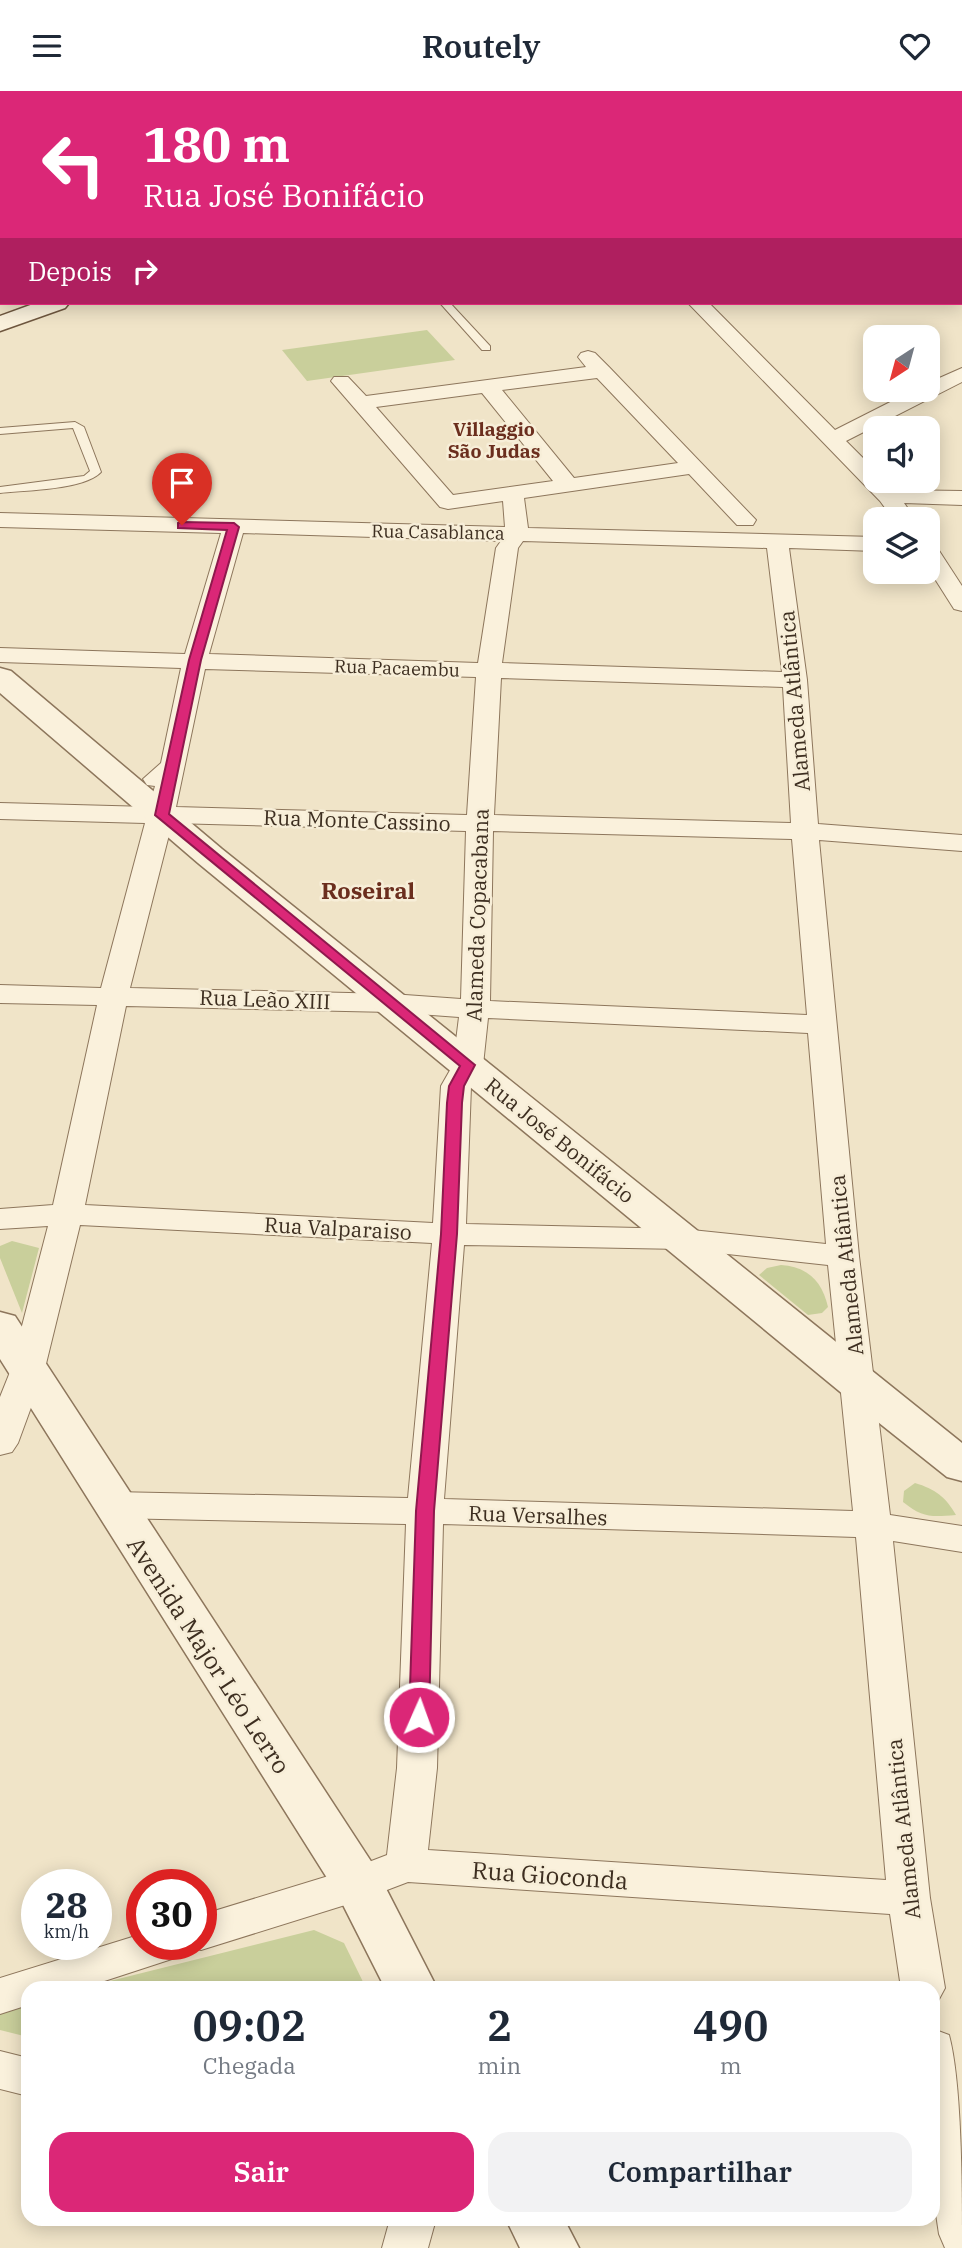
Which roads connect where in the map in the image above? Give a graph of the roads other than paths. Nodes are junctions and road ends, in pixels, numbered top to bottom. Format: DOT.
graph roads {
  1 [pos="52,305"];
  2 [pos="447,305"];
  3 [pos="703,307"];
  4 [pos="0,324"];
  5 [pos="486,348"];
  6 [pos="582,352"];
  7 [pos="602,371"];
  8 [pos="962,374"];
  9 [pos="341,381"];
  10 [pos="487,386"];
  11 [pos="361,403"];
  12 [pos="0,431"];
  13 [pos="832,439"];
  14 [pos="695,467"];
  15 [pos="568,485"];
  16 [pos="0,490"];
  17 [pos="513,493"];
  18 [pos="489,496"];
  19 [pos="888,496"];
  20 [pos="962,498"];
  21 [pos="896,507"];
  22 [pos="0,520"];
  23 [pos="745,520"];
  24 [pos="234,527"];
  25 [pos="506,538"];
  26 [pos="777,541"];
  27 [pos="863,544"];
  28 [pos="940,570"];
  29 [pos="962,604"];
  30 [pos="0,655"];
  31 [pos="195,660"];
  32 [pos="489,671"];
  33 [pos="0,677"];
  34 [pos="795,680"];
  35 [pos="148,804"];
  36 [pos="0,811"];
  37 [pos="77,813"];
  38 [pos="480,824"];
  39 [pos="805,831"];
  40 [pos="962,843"];
  41 [pos="0,993"];
  42 [pos="114,995"];
  43 [pos="391,1003"];
  44 [pos="475,1008"];
  45 [pos="823,1025"];
  46 [pos="468,1065"];
  47 [pos="67,1214"];
  48 [pos="0,1219"];
  49 [pos="449,1234"];
  50 [pos="682,1239"];
  51 [pos="842,1256"];
  52 [pos="0,1326"];
  53 [pos="27,1372"];
  54 [pos="859,1385"];
  55 [pos="0,1443"];
  56 [pos="962,1466"];
  57 [pos="113,1506"];
  58 [pos="425,1511"];
  59 [pos="872,1525"];
  60 [pos="962,1539"];
  61 [pos="406,1865"];
  62 [pos="358,1884"];
  63 [pos="909,1898"];
  64 [pos="217,1928"];
  65 [pos="126,1957"];
  66 [pos="48,1981"];
  67 [pos="407,1981"];
  68 [pos="922,1981"];
  69 [pos="21,1989"];
  70 [pos="0,1996"];
  71 [pos="0,2070"];
  72 [pos="21,2075"];
  73 [pos="940,2093"];
  74 [pos="411,2226"];
  75 [pos="538,2226"];
  76 [pos="962,2234"];
  77 [pos="405,2248"];
  78 [pos="550,2248"];
  1 -- 4 [label="street"];
  2 -- 5 [label="lane"];
  3 -- 13 [label="street"];
  6 -- 7 [label="street"];
  7 -- 10 [label="street"];
  7 -- 14 [label="street"];
  8 -- 13 [label="street"];
  9 -- 11 [label="street"];
  10 -- 11 [label="street"];
  10 -- 15 [label="street"];
  11 -- 18 [label="street"];
  12 -- 16 [label="lane"];
  13 -- 19 [label="street"];
  14 -- 15 [label="street"];
  14 -- 23 [label="street"];
  15 -- 17 [label="street"];
  17 -- 18 [label="street"];
  17 -- 25 [label="street"];
  18 -- 25 [label="street"];
  19 -- 20 [label="street"];
  19 -- 21 [label="street"];
  22 -- 24 [label="street, Rua Casablanca"];
  24 -- 25 [label="street, Rua Casablanca"];
  24 -- 31 [label="street"];
  25 -- 26 [label="street, Rua Casablanca"];
  25 -- 32 [label="street, Alameda Copacabana"];
  26 -- 27 [label="street, Rua Casablanca"];
  26 -- 34 [label="street, Alameda Atlântica"];
  28 -- 29 [label="street"];
  30 -- 31 [label="street, Rua Pacaembu"];
  31 -- 32 [label="street, Rua Pacaembu"];
  31 -- 35 [label="street"];
  32 -- 34 [label="street, Rua Pacaembu"];
  32 -- 38 [label="street, Alameda Copacabana"];
  33 -- 35 [label="street, Rua José Bonifácio"];
  34 -- 39 [label="street, Alameda Atlântica"];
  35 -- 37 [label="street, Rua Monte Cassino"];
  35 -- 37 [label="street, Rua Monte Cassino"];
  35 -- 38 [label="street, Rua Monte Cassino"];
  35 -- 42 [label="street"];
  35 -- 43 [label="street, Rua José Bonifácio"];
  36 -- 37 [label="street, Rua Monte Cassino"];
  38 -- 39 [label="street, Rua Monte Cassino"];
  38 -- 44 [label="street, Alameda Copacabana"];
  39 -- 40 [label="street, Rua Monte Cassino"];
  39 -- 45 [label="street, Alameda Atlântica"];
  41 -- 42 [label="street, Rua Leão XIII"];
  42 -- 43 [label="street, Rua Leão XIII"];
  42 -- 47 [label="street"];
  43 -- 44 [label="street, Rua Leão XIII"];
  43 -- 46 [label="street, Rua José Bonifácio"];
  44 -- 45 [label="street, Rua Leão XIII"];
  44 -- 46 [label="street, Alameda Copacabana"];
  45 -- 51 [label="street, Alameda Atlântica"];
  46 -- 49 [label="street, Alameda Copacabana"];
  46 -- 50 [label="street, Rua José Bonifácio"];
  47 -- 48 [label="street, Rua Valparaiso"];
  47 -- 49 [label="street, Rua Valparaiso"];
  47 -- 53 [label="street"];
  49 -- 50 [label="street, Rua Valparaiso"];
  49 -- 58 [label="street, Alameda Copacabana"];
  50 -- 51 [label="street, Rua Valparaiso"];
  50 -- 54 [label="street, Rua José Bonifácio"];
  51 -- 54 [label="street, Alameda Atlântica"];
  52 -- 53 [label="street, Avenida Major Léo Lerro"];
  53 -- 55 [label="street"];
  53 -- 57 [label="street, Avenida Major Léo Lerro"];
  54 -- 56 [label="street, Rua José Bonifácio"];
  54 -- 59 [label="street, Alameda Atlântica"];
  57 -- 58 [label="street, Rua Versalhes"];
  57 -- 62 [label="street, Avenida Major Léo Lerro"];
  58 -- 59 [label="street, Rua Versalhes"];
  58 -- 61 [label="street, Alameda Copacabana"];
  59 -- 60 [label="street, Rua Versalhes"];
  59 -- 63 [label="street, Alameda Atlântica"];
  61 -- 62 [label="street, Rua Gioconda"];
  61 -- 63 [label="street, Rua Gioconda"];
  62 -- 64 [label="street, Rua Gioconda"];
  62 -- 67 [label="street, Avenida Major Léo Lerro"];
  63 -- 68 [label="street, Alameda Atlântica"];
  65 -- 66 [label="street"];
  69 -- 70 [label="street"];
  71 -- 72 [label="street"];
  73 -- 76 [label="street"];
  74 -- 77 [label="street"];
  75 -- 78 [label="street"];
}
